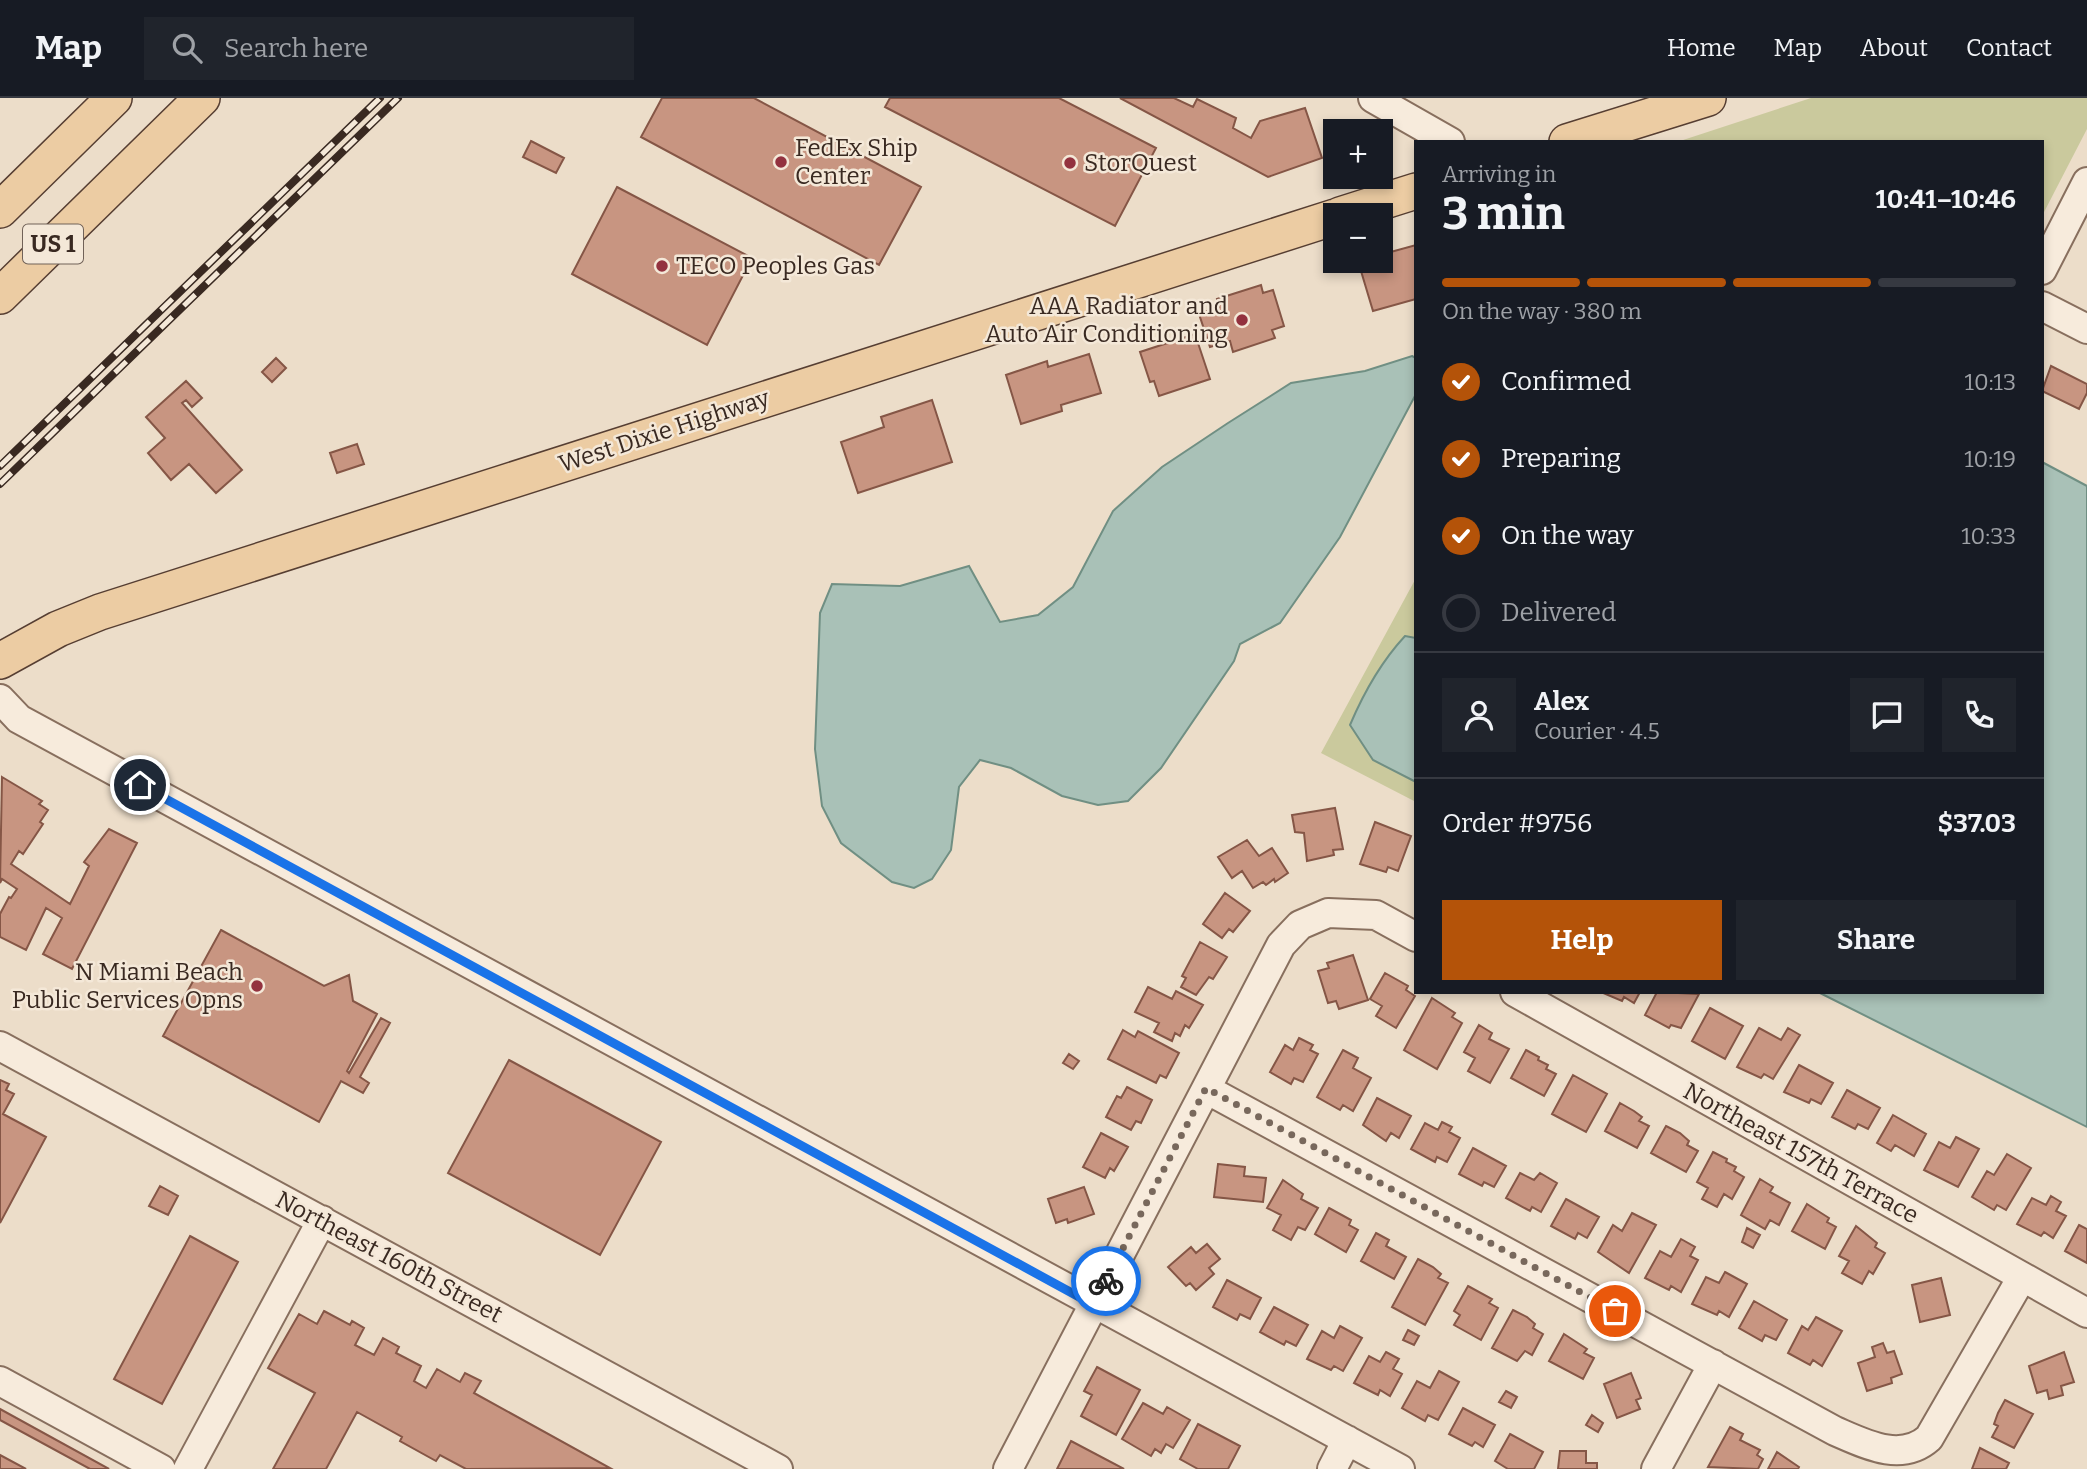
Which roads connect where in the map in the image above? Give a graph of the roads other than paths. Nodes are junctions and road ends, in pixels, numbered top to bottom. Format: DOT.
graph roads {
  1 [pos="114,98"];
  2 [pos="1373,98"];
  3 [pos="1708,98"];
  4 [pos="195,100"];
  5 [pos="1446,140"];
  6 [pos="1573,140"];
  7 [pos="2087,183"];
  8 [pos="1414,192"];
  9 [pos="1379,203"];
  10 [pos="0,210"];
  11 [pos="1323,221"];
  12 [pos="2044,266"];
  13 [pos="0,296"];
  14 [pos="2044,307"];
  15 [pos="2087,329"];
  16 [pos="0,661"];
  17 [pos="0,699"];
  18 [pos="1414,936"];
  19 [pos="1519,994"];
  20 [pos="0,1046"];
  21 [pos="1206,1088"];
  22 [pos="322,1220"];
  23 [pos="2022,1277"];
  24 [pos="1094,1305"];
  25 [pos="2087,1313"];
  26 [pos="1713,1364"];
  27 [pos="0,1381"];
  28 [pos="1347,1440"];
  29 [pos="161,1469"];
  30 [pos="188,1469"];
  31 [pos="778,1469"];
  32 [pos="1008,1469"];
  33 [pos="1332,1469"];
  34 [pos="1400,1469"];
  35 [pos="1656,1469"];
  1 -- 10 [label="main road, US 1"];
  2 -- 5 [label="street"];
  3 -- 6 [label="main road"];
  4 -- 13 [label="main road, US 1"];
  7 -- 12 [label="street"];
  8 -- 9 [label="main road, West Dixie Highway"];
  11 -- 16 [label="main road, West Dixie Highway"];
  14 -- 15 [label="street"];
  17 -- 24 [label="street"];
  18 -- 21 [label="street"];
  19 -- 23 [label="street, Northeast 157th Terrace"];
  20 -- 22 [label="street, Northeast 160th Street"];
  21 -- 24 [label="street"];
  21 -- 26 [label="street"];
  22 -- 30 [label="street"];
  22 -- 31 [label="street, Northeast 160th Street"];
  23 -- 25 [label="street, Northeast 157th Terrace"];
  23 -- 26 [label="street"];
  24 -- 28 [label="street"];
  24 -- 32 [label="street"];
  26 -- 35 [label="street"];
  27 -- 29 [label="street"];
  28 -- 33 [label="street"];
  28 -- 34 [label="street"];
}
